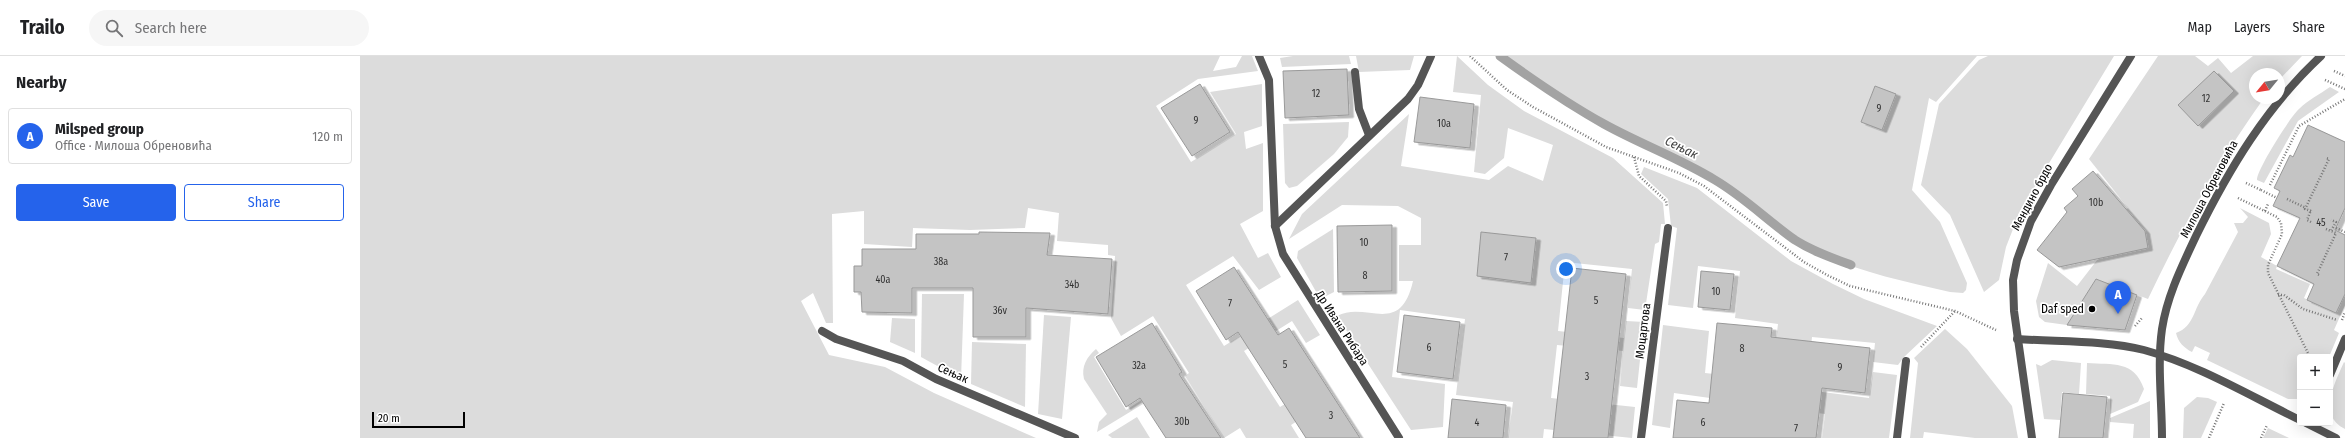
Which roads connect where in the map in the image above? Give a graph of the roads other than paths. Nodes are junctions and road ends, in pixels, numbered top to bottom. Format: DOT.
graph roads {
  1 [pos="1259,56"];
  2 [pos="1431,56"];
  3 [pos="2131,56"];
  4 [pos="2321,56"];
  5 [pos="1355,72"];
  6 [pos="1369,136"];
  7 [pos="1275,226"];
  8 [pos="1668,228"];
  9 [pos="822,331"];
  10 [pos="2017,339"];
  11 [pos="2345,339"];
  12 [pos="2161,356"];
  13 [pos="1906,361"];
  14 [pos="2333,368"];
  15 [pos="2297,419"];
  16 [pos="2314,426"];
  17 [pos="1075,438"];
  18 [pos="1399,438"];
  19 [pos="1641,438"];
  20 [pos="1897,438"];
  21 [pos="2032,438"];
  22 [pos="2162,438"];
  23 [pos="2336,438"];
  1 -- 7 [label="street, Др Ивана Рибара"];
  2 -- 6 [label="street"];
  3 -- 10 [label="street, Мендино брдо"];
  4 -- 12 [label="street, Милоша Обреновића"];
  5 -- 6 [label="street"];
  6 -- 7 [label="street"];
  7 -- 18 [label="street, Др Ивана Рибара"];
  8 -- 19 [label="street, Моцартова"];
  9 -- 17 [label="street, Сењак"];
  10 -- 12 [label="street"];
  10 -- 21 [label="street, Мендино брдо"];
  11 -- 14 [label="street"];
  12 -- 15 [label="street"];
  12 -- 22 [label="street, Милоша Обреновића"];
  13 -- 20 [label="street"];
  16 -- 23 [label="street"];
}
